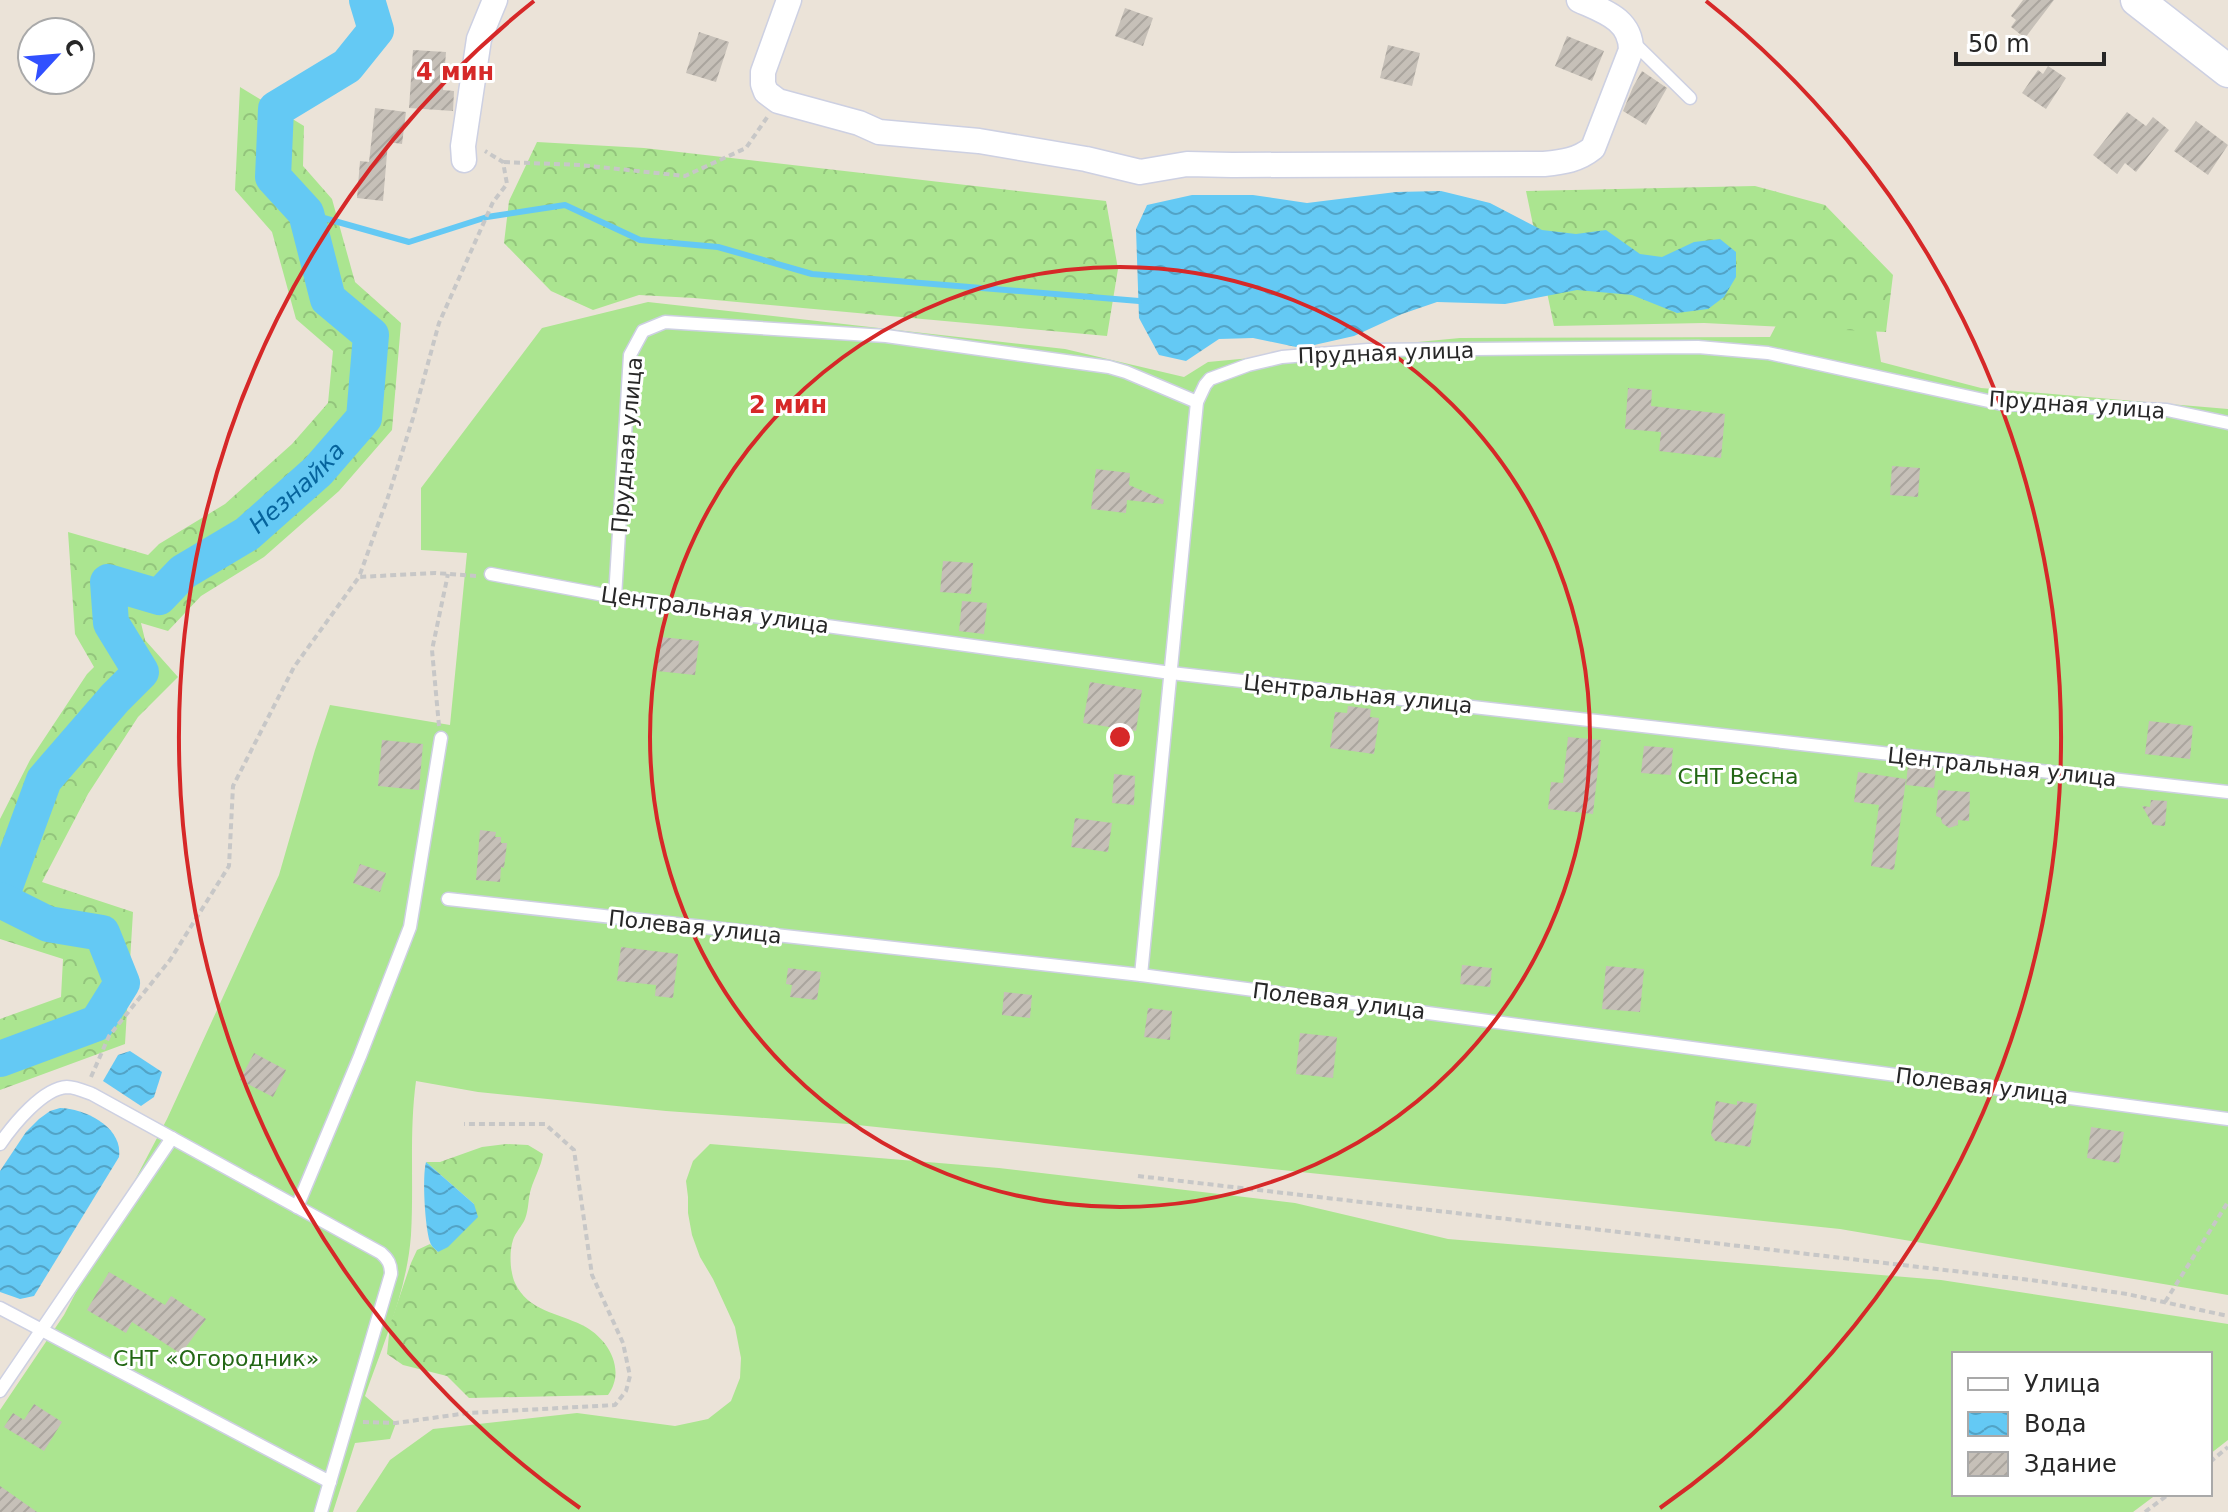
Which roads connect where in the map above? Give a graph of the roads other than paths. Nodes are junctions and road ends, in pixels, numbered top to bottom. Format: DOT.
graph roads {
  1 [pos="495,0"];
  2 [pos="789,0"];
  3 [pos="1579,0"];
  4 [pos="2137,0"];
  5 [pos="1631,39"];
  6 [pos="2228,71"];
  7 [pos="1690,98"];
  8 [pos="464,153"];
  9 [pos="1197,402"];
  10 [pos="2228,423"];
  11 [pos="491,574"];
  12 [pos="615,597"];
  13 [pos="1171,673"];
  14 [pos="441,738"];
  15 [pos="2228,792"];
  16 [pos="448,899"];
  17 [pos="1141,975"];
  18 [pos="2228,1119"];
  19 [pos="172,1138"];
  20 [pos="0,1144"];
  21 [pos="297,1207"];
  22 [pos="0,1308"];
  23 [pos="41,1330"];
  24 [pos="0,1391"];
  25 [pos="330,1482"];
  26 [pos="321,1512"];
  1 -- 8 [label="street"];
  2 -- 5 [label="street"];
  3 -- 5 [label="street"];
  4 -- 6 [label="main road"];
  5 -- 7 [label="lane"];
  9 -- 10 [label="lane, Прудная улица"];
  9 -- 12 [label="lane, Прудная улица"];
  9 -- 13 [label="lane"];
  11 -- 12 [label="lane, Центральная улица"];
  12 -- 13 [label="lane, Центральная улица"];
  13 -- 15 [label="lane, Центральная улица"];
  13 -- 17 [label="lane"];
  14 -- 21 [label="lane"];
  16 -- 17 [label="lane, Полевая улица"];
  17 -- 18 [label="lane, Полевая улица"];
  19 -- 20 [label="lane"];
  19 -- 21 [label="lane"];
  19 -- 23 [label="lane"];
  21 -- 25 [label="lane"];
  22 -- 23 [label="lane"];
  23 -- 24 [label="lane"];
  23 -- 25 [label="lane"];
  25 -- 26 [label="lane"];
}
